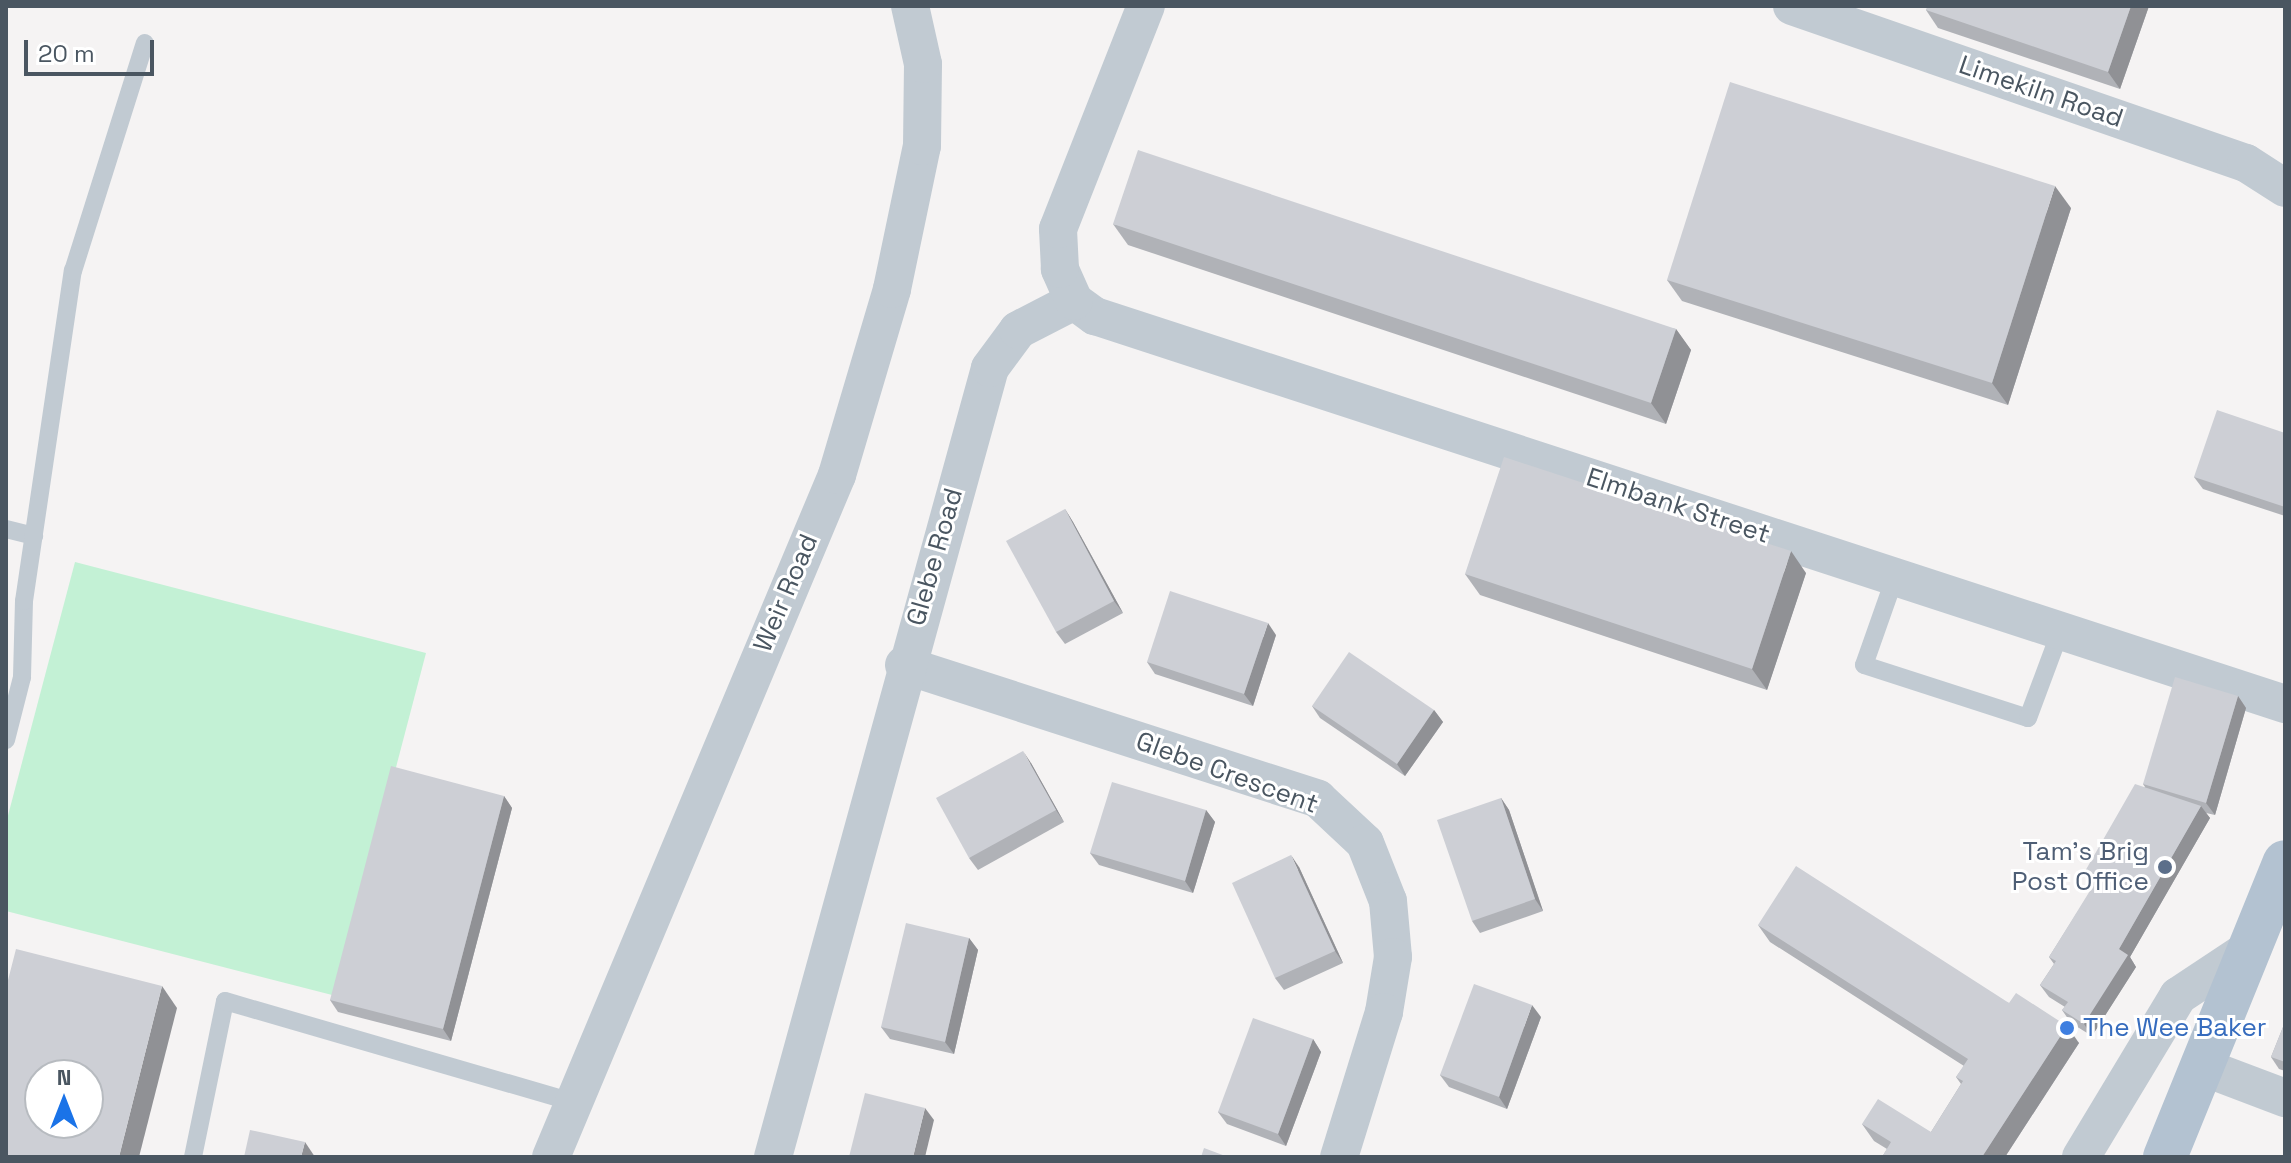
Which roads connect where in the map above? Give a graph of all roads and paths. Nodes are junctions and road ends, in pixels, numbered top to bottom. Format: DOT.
graph roads {
  1 [pos="910,6"];
  2 [pos="1146,6"];
  3 [pos="1792,6"];
  4 [pos="145,43"];
  5 [pos="2285,188"];
  6 [pos="1074,301"];
  7 [pos="6,529"];
  8 [pos="34,536"];
  9 [pos="1895,577"];
  10 [pos="2060,632"];
  11 [pos="904,665"];
  12 [pos="2285,704"];
  13 [pos="6,740"];
  14 [pos="2285,862"];
  15 [pos="2252,947"];
  16 [pos="2203,1067"];
  17 [pos="2285,1098"];
  18 [pos="577,1103"];
  19 [pos="193,1157"];
  20 [pos="551,1157"];
  21 [pos="773,1157"];
  22 [pos="1339,1157"];
  23 [pos="2081,1157"];
  24 [pos="2165,1157"];
  1 -- 18 [label="street, Weir Road"];
  2 -- 6 [label="street"];
  3 -- 5 [label="street, Limekiln Road"];
  4 -- 8 [label="lane"];
  6 -- 9 [label="street, Elmbank Street"];
  6 -- 11 [label="street, Glebe Road"];
  7 -- 8 [label="lane"];
  8 -- 13 [label="lane"];
  9 -- 10 [label="street, Elmbank Street"];
  9 -- 10 [label="lane"];
  10 -- 12 [label="street, Elmbank Street"];
  11 -- 21 [label="street, Glebe Road"];
  11 -- 22 [label="street, Glebe Crescent"];
  14 -- 15 [label="main road"];
  15 -- 16 [label="main road"];
  15 -- 23 [label="street"];
  16 -- 17 [label="street"];
  16 -- 24 [label="main road"];
  18 -- 19 [label="lane"];
  18 -- 20 [label="street, Weir Road"];
}
